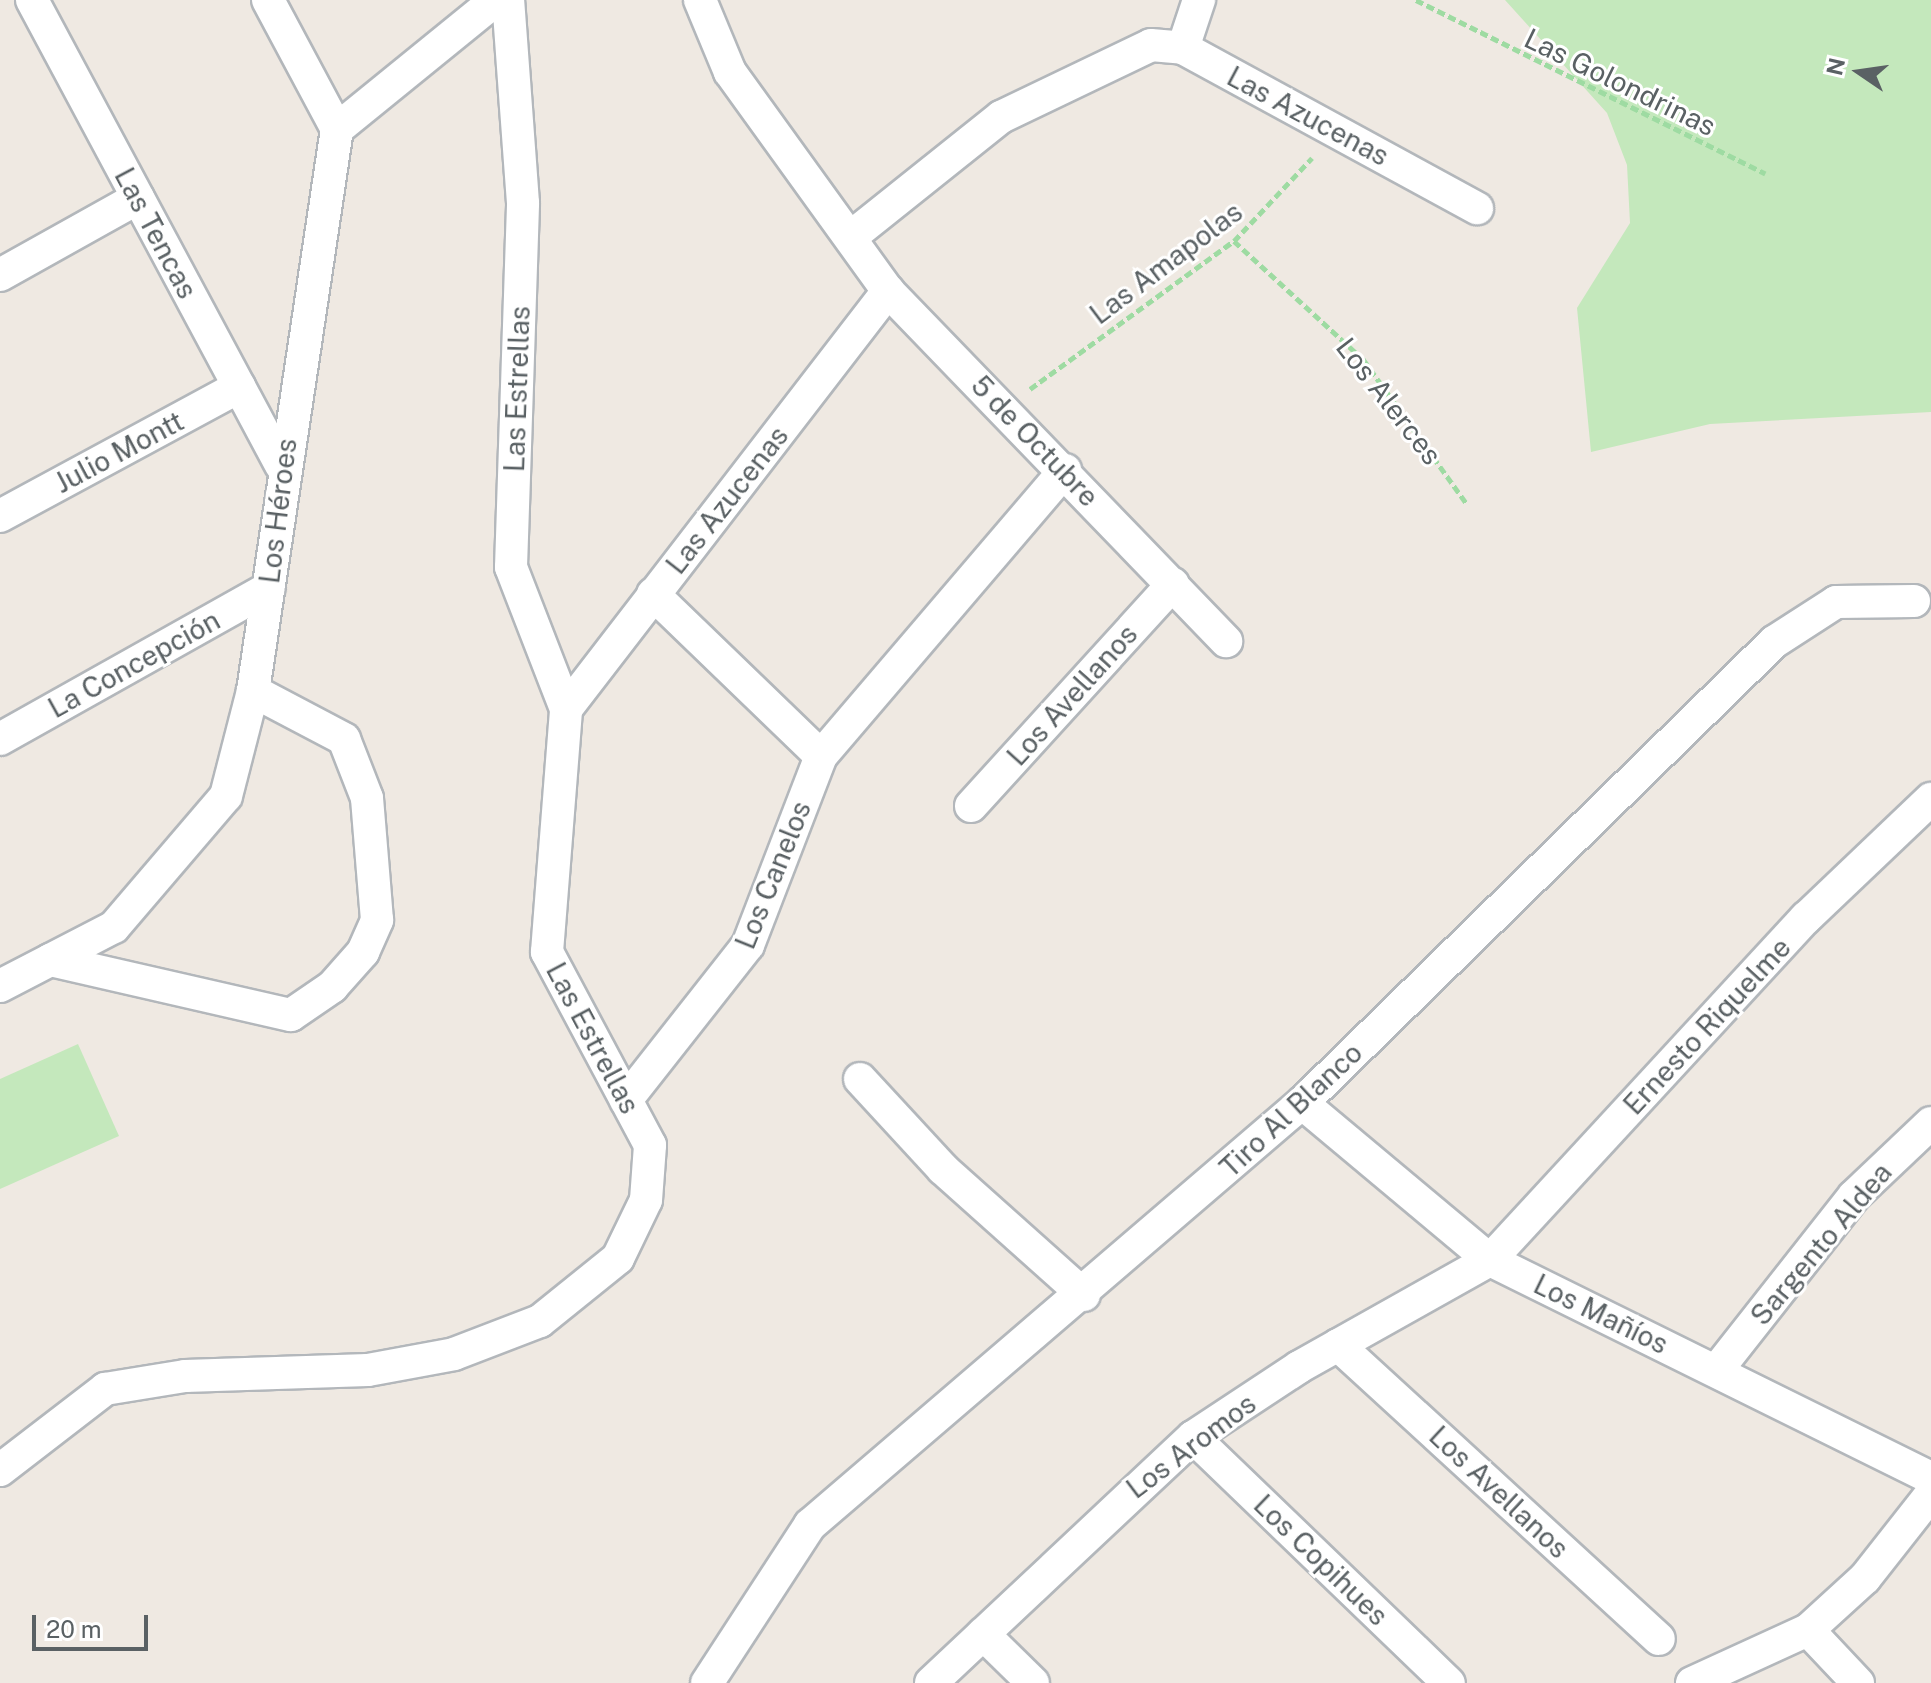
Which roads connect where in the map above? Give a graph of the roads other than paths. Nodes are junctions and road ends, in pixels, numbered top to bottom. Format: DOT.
graph roads {
  1 [pos="32,0"];
  2 [pos="268,0"];
  3 [pos="496,0"];
  4 [pos="508,0"];
  5 [pos="700,0"];
  6 [pos="1199,0"];
  7 [pos="1183,48"];
  8 [pos="337,129"];
  9 [pos="138,198"];
  10 [pos="1477,208"];
  11 [pos="852,236"];
  12 [pos="0,275"];
  13 [pos="888,291"];
  14 [pos="239,387"];
  15 [pos="281,465"];
  16 [pos="1065,470"];
  17 [pos="0,516"];
  18 [pos="1173,584"];
  19 [pos="269,588"];
  20 [pos="653,594"];
  21 [pos="1914,601"];
  22 [pos="1226,641"];
  23 [pos="253,691"];
  24 [pos="566,709"];
  25 [pos="0,739"];
  26 [pos="821,756"];
  27 [pos="1931,799"];
  28 [pos="971,806"];
  29 [pos="50,960"];
  30 [pos="0,986"];
  31 [pos="860,1079"];
  32 [pos="626,1100"];
  33 [pos="1302,1103"];
  34 [pos="1931,1123"];
  35 [pos="1490,1260"];
  36 [pos="1084,1295"];
  37 [pos="1338,1345"];
  38 [pos="1717,1370"];
  39 [pos="1193,1437"];
  40 [pos="0,1470"];
  41 [pos="1931,1478"];
  42 [pos="1931,1494"];
  43 [pos="1808,1630"];
  44 [pos="983,1634"];
  45 [pos="1659,1639"];
  46 [pos="707,1683"];
  47 [pos="931,1683"];
  48 [pos="1033,1683"];
  49 [pos="1449,1683"];
  50 [pos="1692,1683"];
  51 [pos="1858,1683"];
  1 -- 9 [label="street, Las Tencas"];
  2 -- 8 [label="street"];
  3 -- 8 [label="street"];
  4 -- 24 [label="street, Las Estrellas"];
  5 -- 11 [label="street, 5 de Octubre"];
  6 -- 7 [label="street"];
  7 -- 10 [label="street, Las Azucenas"];
  7 -- 11 [label="street"];
  8 -- 15 [label="street, Los Héroes"];
  9 -- 12 [label="street"];
  9 -- 14 [label="street, Las Tencas"];
  11 -- 13 [label="street, 5 de Octubre"];
  13 -- 16 [label="street, 5 de Octubre"];
  13 -- 20 [label="street, Las Azucenas"];
  14 -- 15 [label="street, Las Tencas"];
  14 -- 17 [label="street, Julio Montt"];
  15 -- 19 [label="street, Los Héroes"];
  16 -- 18 [label="street, 5 de Octubre"];
  16 -- 26 [label="street, Los Canelos"];
  18 -- 22 [label="street, 5 de Octubre"];
  18 -- 28 [label="street, Los Avellanos"];
  19 -- 23 [label="street, Los Héroes"];
  19 -- 25 [label="street, La Concepción"];
  20 -- 24 [label="street, Las Azucenas"];
  20 -- 26 [label="street"];
  21 -- 33 [label="street, Tiro Al Blanco"];
  23 -- 29 [label="street, Los Héroes"];
  23 -- 29 [label="street"];
  24 -- 32 [label="street, Las Estrellas"];
  26 -- 32 [label="street, Los Canelos"];
  27 -- 35 [label="street, Ernesto Riquelme"];
  29 -- 30 [label="street, Los Héroes"];
  31 -- 36 [label="street"];
  32 -- 40 [label="street, Las Estrellas"];
  33 -- 35 [label="street, Los Mañíos"];
  33 -- 36 [label="street, Tiro Al Blanco"];
  34 -- 38 [label="street, Sargento Aldea"];
  35 -- 37 [label="street, Los Aromos"];
  35 -- 38 [label="street, Los Mañíos"];
  36 -- 46 [label="street, Tiro Al Blanco"];
  37 -- 39 [label="street, Los Aromos"];
  37 -- 45 [label="street, Los Avellanos"];
  38 -- 41 [label="street, Los Mañíos"];
  39 -- 44 [label="street, Los Aromos"];
  39 -- 49 [label="street, Los Copihues"];
  42 -- 43 [label="street"];
  43 -- 50 [label="street"];
  43 -- 51 [label="street"];
  44 -- 47 [label="street, Los Aromos"];
  44 -- 48 [label="street"];
}
